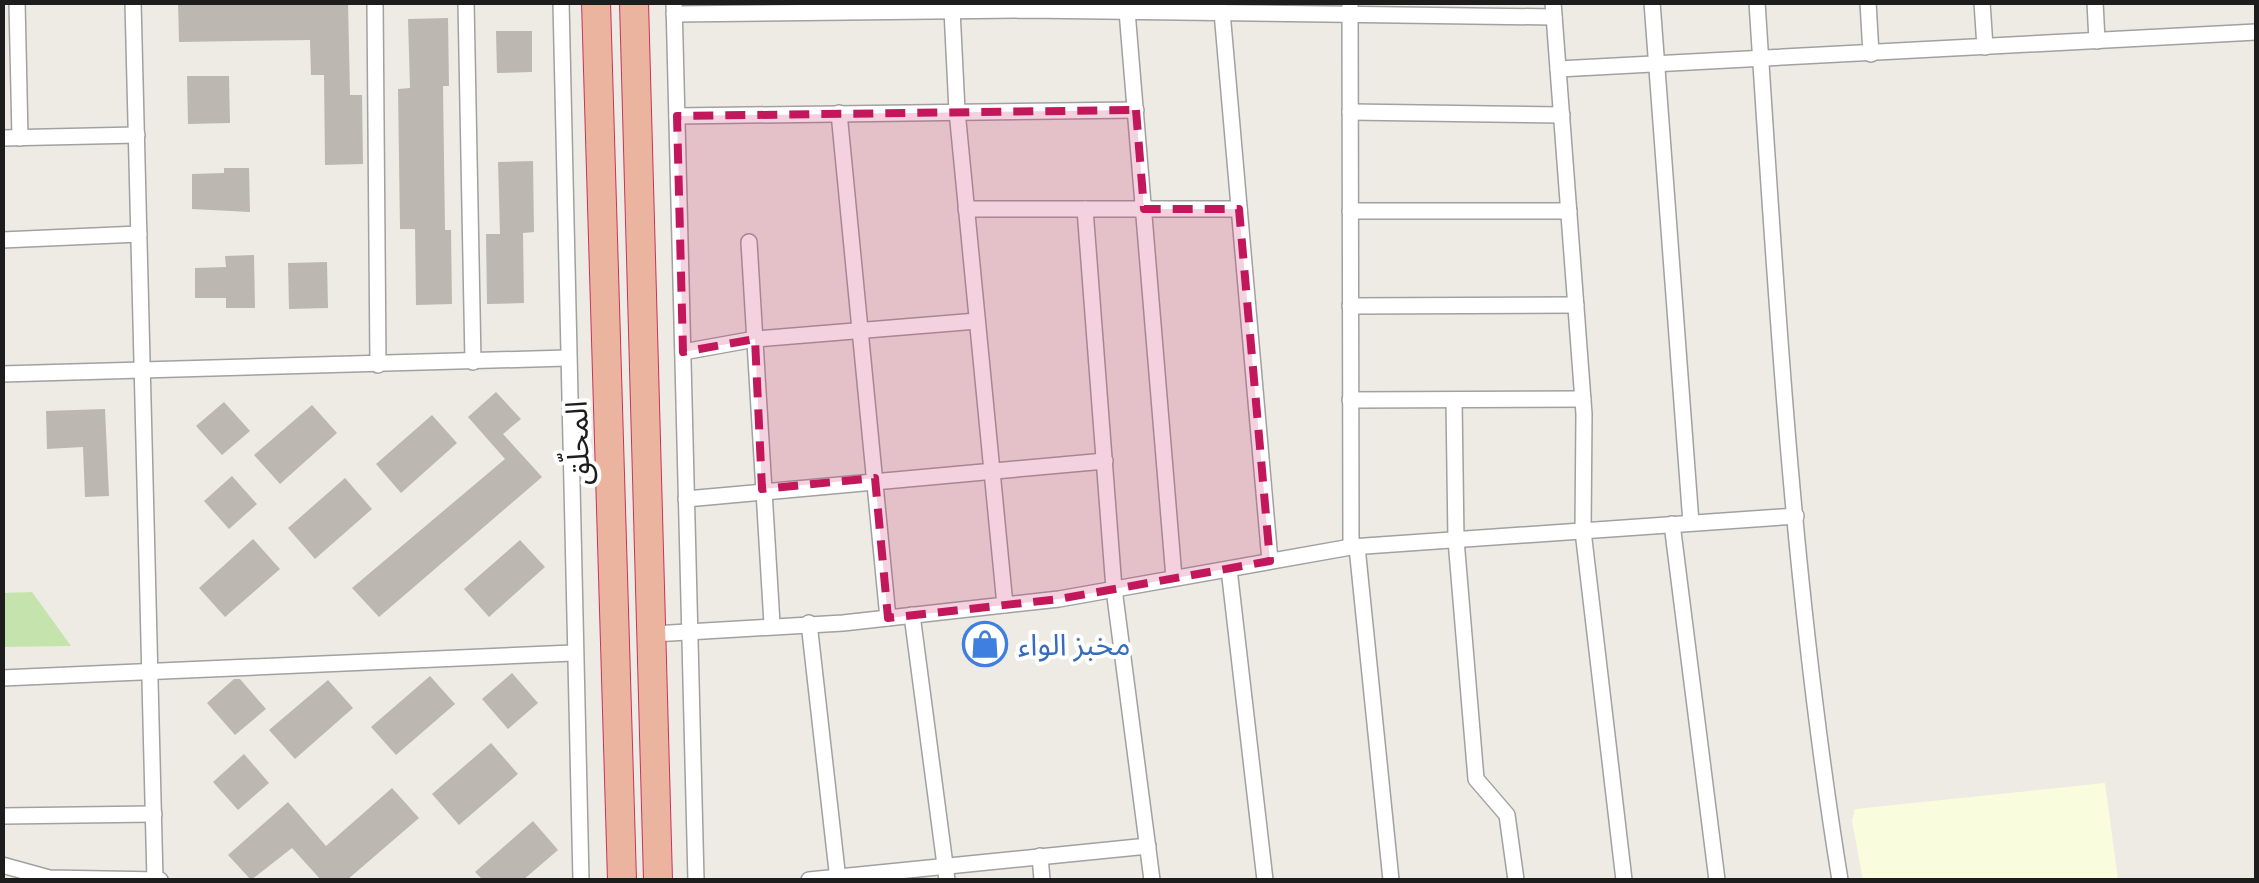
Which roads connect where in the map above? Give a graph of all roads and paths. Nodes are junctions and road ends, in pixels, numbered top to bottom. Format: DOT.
graph roads {
  1 [pos="18,2"];
  2 [pos="133,2"];
  3 [pos="375,2"];
  4 [pos="466,2"];
  5 [pos="561,2"];
  6 [pos="596,2"];
  7 [pos="634,2"];
  8 [pos="1652,2"];
  9 [pos="1757,2"];
  10 [pos="1868,2"];
  11 [pos="1982,2"];
  12 [pos="2095,2"];
  13 [pos="1028,6"];
  14 [pos="674,8"];
  15 [pos="1350,8"];
  16 [pos="952,10"];
  17 [pos="1554,10"];
  18 [pos="1127,11"];
  19 [pos="1222,12"];
  20 [pos="2256,32"];
  21 [pos="2097,41"];
  22 [pos="1985,47"];
  23 [pos="1871,54"];
  24 [pos="1760,60"];
  25 [pos="1656,64"];
  26 [pos="1558,69"];
  27 [pos="1136,110"];
  28 [pos="957,111"];
  29 [pos="839,112"];
  30 [pos="1350,112"];
  31 [pos="1562,114"];
  32 [pos="677,116"];
  33 [pos="136,135"];
  34 [pos="2,138"];
  35 [pos="20,138"];
  36 [pos="966,209"];
  37 [pos="1085,209"];
  38 [pos="1144,209"];
  39 [pos="1239,209"];
  40 [pos="1350,210"];
  41 [pos="1569,211"];
  42 [pos="139,234"];
  43 [pos="2,240"];
  44 [pos="749,242"];
  45 [pos="1576,305"];
  46 [pos="1350,306"];
  47 [pos="978,320"];
  48 [pos="860,332"];
  49 [pos="755,340"];
  50 [pos="682,352"];
  51 [pos="567,358"];
  52 [pos="473,362"];
  53 [pos="378,364"];
  54 [pos="142,372"];
  55 [pos="2,374"];
  56 [pos="1583,399"];
  57 [pos="1350,400"];
  58 [pos="1454,400"];
  59 [pos="1105,461"];
  60 [pos="992,470"];
  61 [pos="874,478"];
  62 [pos="762,489"];
  63 [pos="686,499"];
  64 [pos="1796,516"];
  65 [pos="1691,523"];
  66 [pos="1672,524"];
  67 [pos="1583,531"];
  68 [pos="1456,540"];
  69 [pos="1354,547"];
  70 [pos="1270,561"];
  71 [pos="1228,569"];
  72 [pos="1174,578"];
  73 [pos="1114,589"];
  74 [pos="1005,605"];
  75 [pos="912,615"];
  76 [pos="888,618"];
  77 [pos="808,623"];
  78 [pos="772,624"];
  79 [pos="690,633"];
  80 [pos="653,634"];
  81 [pos="573,652"];
  82 [pos="150,674"];
  83 [pos="2,678"];
  84 [pos="154,814"];
  85 [pos="2,816"];
  86 [pos="1148,846"];
  87 [pos="1040,856"];
  88 [pos="2,865"];
  89 [pos="946,873"];
  90 [pos="838,879"];
  91 [pos="157,880"];
  92 [pos="581,880"];
  93 [pos="622,880"];
  94 [pos="658,880"];
  95 [pos="696,880"];
  96 [pos="808,880"];
  97 [pos="1042,880"];
  98 [pos="1152,880"];
  99 [pos="1265,880"];
  100 [pos="1392,880"];
  101 [pos="1516,880"];
  102 [pos="1624,880"];
  103 [pos="1716,880"];
  104 [pos="1840,880"];
  1 -- 35 [label="street"];
  2 -- 33 [label="street"];
  3 -- 53 [label="street"];
  4 -- 52 [label="street"];
  5 -- 51 [label="street"];
  6 -- 93 [label="highway, المحلّق"];
  7 -- 80 [label="highway"];
  8 -- 25 [label="street"];
  9 -- 24 [label="street"];
  10 -- 23 [label="street"];
  11 -- 22 [label="street"];
  12 -- 21 [label="street"];
  13 -- 16 [label="street"];
  13 -- 18 [label="street"];
  14 -- 16 [label="street"];
  14 -- 32 [label="street"];
  15 -- 17 [label="street"];
  15 -- 19 [label="street"];
  15 -- 30 [label="street"];
  16 -- 28 [label="street"];
  17 -- 26 [label="street"];
  18 -- 19 [label="street"];
  18 -- 27 [label="street"];
  19 -- 39 [label="street"];
  20 -- 21 [label="street"];
  21 -- 22 [label="street"];
  22 -- 23 [label="street"];
  23 -- 24 [label="street"];
  24 -- 25 [label="street"];
  24 -- 64 [label="street"];
  25 -- 26 [label="street"];
  25 -- 65 [label="street"];
  26 -- 31 [label="street"];
  27 -- 28 [label="street"];
  27 -- 38 [label="street"];
  28 -- 29 [label="street"];
  28 -- 36 [label="street"];
  29 -- 32 [label="street"];
  29 -- 48 [label="street"];
  30 -- 31 [label="street"];
  30 -- 40 [label="street"];
  31 -- 41 [label="street"];
  32 -- 50 [label="street"];
  33 -- 35 [label="street"];
  33 -- 42 [label="street"];
  34 -- 35 [label="street"];
  36 -- 37 [label="street"];
  36 -- 47 [label="street"];
  37 -- 38 [label="street"];
  37 -- 59 [label="street"];
  38 -- 39 [label="street"];
  38 -- 72 [label="street"];
  39 -- 70 [label="street"];
  40 -- 41 [label="street"];
  40 -- 46 [label="street"];
  41 -- 45 [label="street"];
  42 -- 43 [label="street"];
  42 -- 54 [label="street"];
  44 -- 49 [label="street"];
  45 -- 46 [label="street"];
  45 -- 56 [label="street"];
  46 -- 57 [label="street"];
  47 -- 48 [label="street"];
  47 -- 60 [label="street"];
  48 -- 49 [label="street"];
  48 -- 61 [label="street"];
  49 -- 50 [label="street"];
  49 -- 62 [label="street"];
  50 -- 63 [label="street"];
  51 -- 52 [label="street"];
  51 -- 81 [label="street"];
  52 -- 53 [label="street"];
  53 -- 54 [label="street"];
  54 -- 55 [label="street"];
  54 -- 82 [label="street"];
  56 -- 58 [label="street"];
  56 -- 67 [label="street"];
  57 -- 58 [label="street"];
  57 -- 69 [label="street"];
  58 -- 68 [label="street"];
  59 -- 60 [label="street"];
  59 -- 73 [label="street"];
  60 -- 61 [label="street"];
  60 -- 74 [label="street"];
  61 -- 62 [label="street"];
  61 -- 76 [label="street"];
  62 -- 63 [label="street"];
  62 -- 78 [label="street"];
  63 -- 79 [label="street"];
  64 -- 65 [label="street"];
  64 -- 104 [label="street"];
  65 -- 66 [label="street"];
  66 -- 67 [label="street"];
  66 -- 103 [label="street"];
  67 -- 68 [label="street"];
  67 -- 102 [label="street"];
  68 -- 69 [label="street"];
  68 -- 101 [label="street"];
  69 -- 70 [label="street"];
  69 -- 100 [label="street"];
  70 -- 71 [label="street"];
  71 -- 72 [label="street"];
  71 -- 99 [label="street"];
  72 -- 73 [label="street"];
  73 -- 74 [label="street"];
  73 -- 86 [label="street"];
  74 -- 75 [label="street"];
  75 -- 76 [label="street"];
  75 -- 89 [label="street"];
  76 -- 77 [label="street"];
  77 -- 78 [label="street"];
  77 -- 90 [label="street"];
  78 -- 79 [label="street"];
  79 -- 80 [label="street"];
  79 -- 95 [label="street"];
  80 -- 94 [label="highway"];
  81 -- 82 [label="street"];
  81 -- 92 [label="street"];
  82 -- 83 [label="street"];
  82 -- 84 [label="street"];
  84 -- 85 [label="street"];
  84 -- 91 [label="street"];
  86 -- 87 [label="street"];
  86 -- 98 [label="street"];
  87 -- 89 [label="street"];
  87 -- 97 [label="street"];
  88 -- 91 [label="street"];
  89 -- 90 [label="street"];
  90 -- 96 [label="street"];
}
